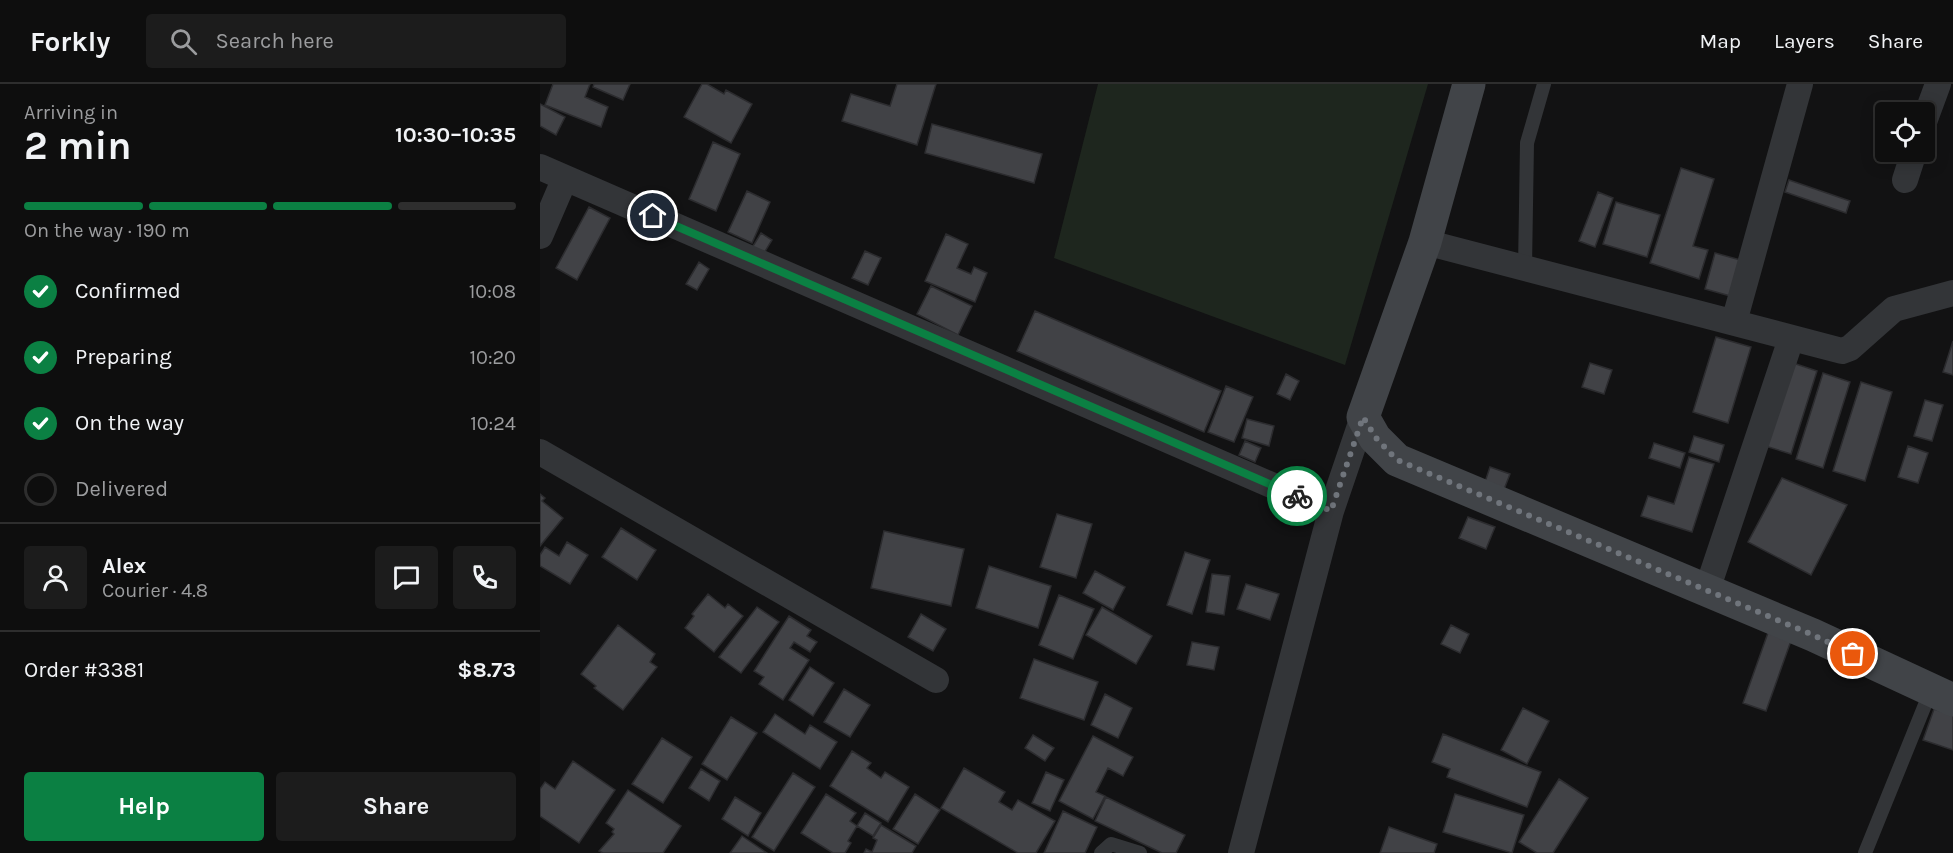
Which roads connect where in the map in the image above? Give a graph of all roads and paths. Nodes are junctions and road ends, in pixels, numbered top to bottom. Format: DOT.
graph roads {
  1 [pos="1470,84"];
  2 [pos="1544,84"];
  3 [pos="1800,84"];
  4 [pos="1938,84"];
  5 [pos="1931,102"];
  6 [pos="1911,162"];
  7 [pos="540,167"];
  8 [pos="565,178"];
  9 [pos="1905,180"];
  10 [pos="540,236"];
  11 [pos="1425,242"];
  12 [pos="1525,268"];
  13 [pos="1953,293"];
  14 [pos="1734,322"];
  15 [pos="1791,339"];
  16 [pos="1363,417"];
  17 [pos="540,452"];
  18 [pos="1331,511"];
  19 [pos="1707,590"];
  20 [pos="936,680"];
  21 [pos="1942,695"];
  22 [pos="1101,853"];
  23 [pos="1140,853"];
  24 [pos="1241,853"];
  25 [pos="1865,853"];
  1 -- 11 [label="street"];
  2 -- 12 [label="lane"];
  3 -- 14 [label="street"];
  4 -- 5 [label="street"];
  6 -- 9 [label="street"];
  7 -- 8 [label="street"];
  8 -- 10 [label="street"];
  8 -- 18 [label="street"];
  11 -- 12 [label="street"];
  11 -- 16 [label="street"];
  12 -- 14 [label="street"];
  13 -- 15 [label="street"];
  14 -- 15 [label="street"];
  15 -- 19 [label="street"];
  16 -- 18 [label="street"];
  16 -- 19 [label="street"];
  17 -- 20 [label="street"];
  18 -- 24 [label="street"];
  19 -- 21 [label="street"];
  21 -- 25 [label="lane"];
  22 -- 23 [label="lane"];
}
